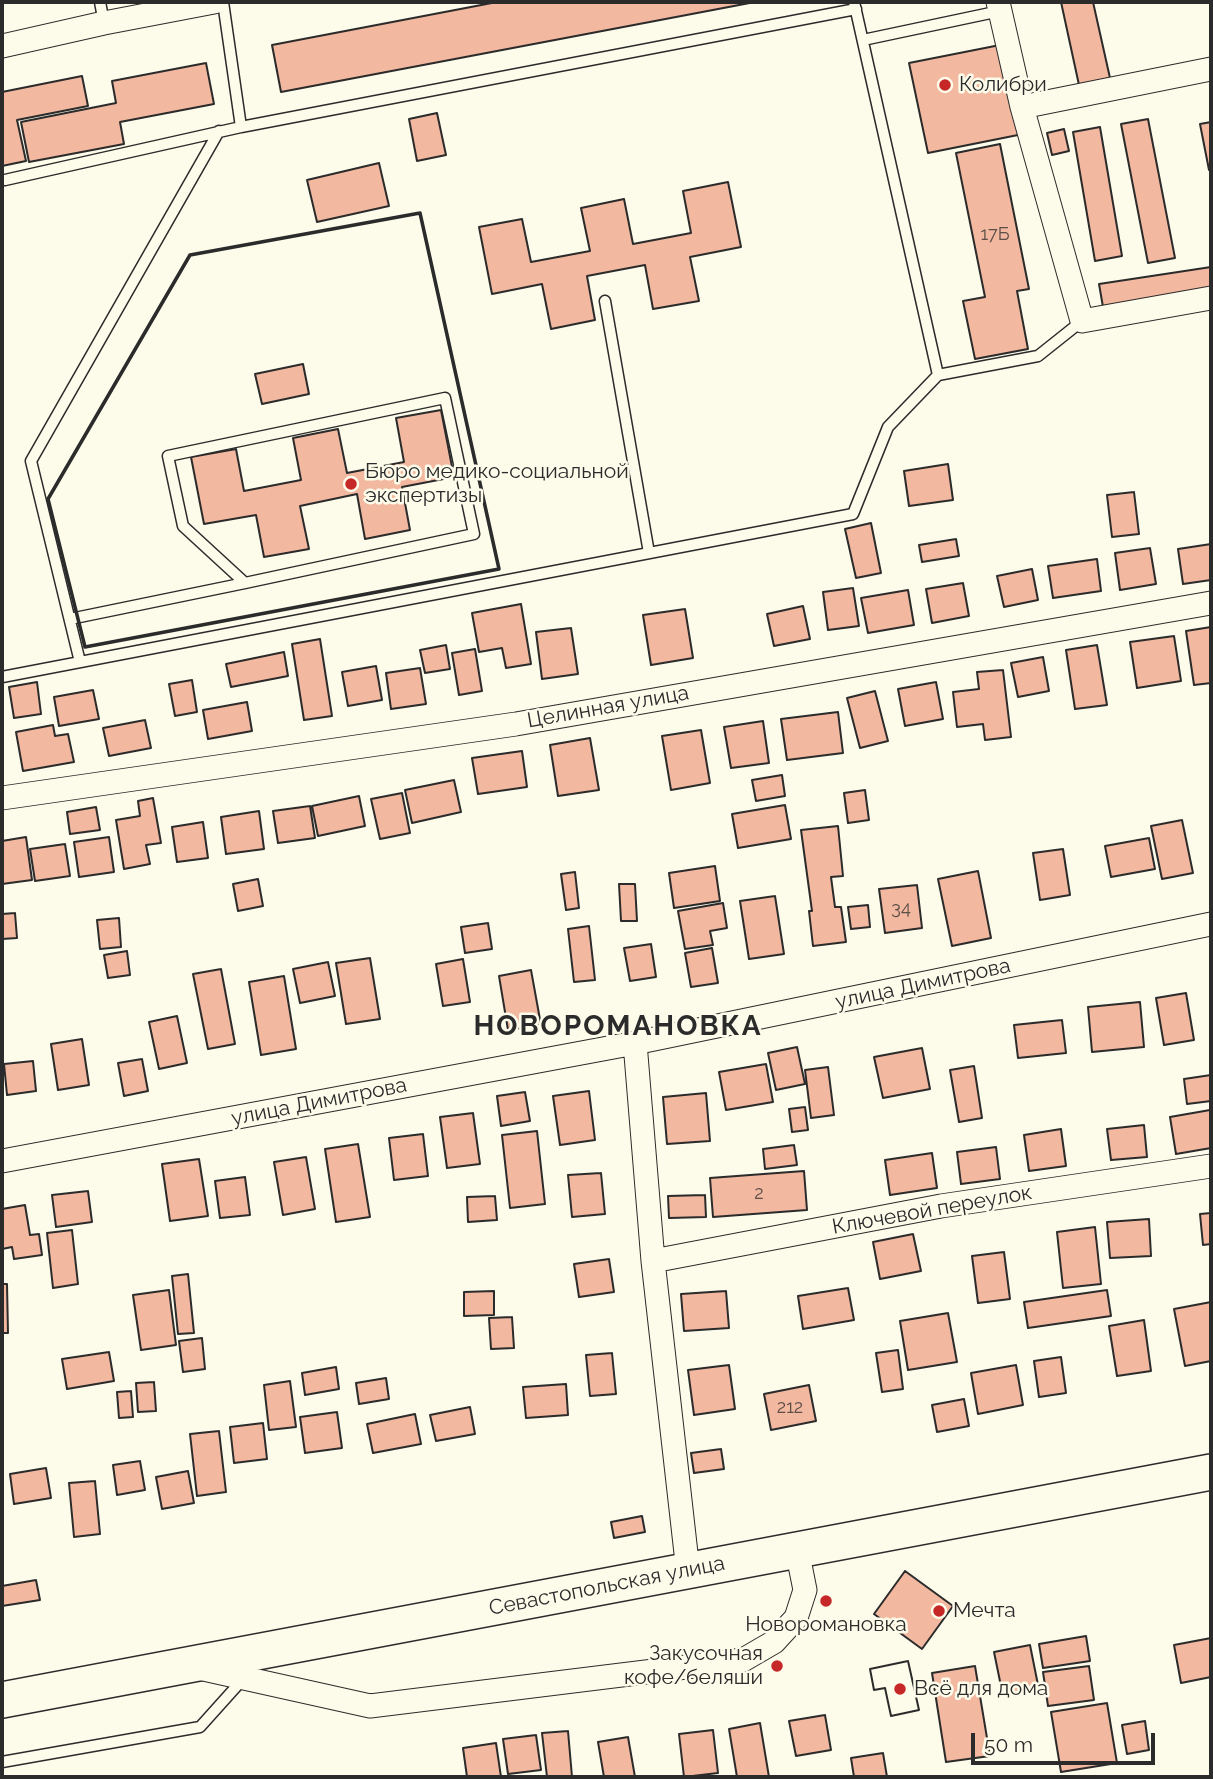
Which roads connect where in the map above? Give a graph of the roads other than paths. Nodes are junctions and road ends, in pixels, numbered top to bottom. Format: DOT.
graph roads {
  1 [pos="214,2"];
  2 [pos="223,2"];
  3 [pos="855,6"];
  4 [pos="999,6"];
  5 [pos="102,12"];
  6 [pos="863,40"];
  7 [pos="2,46"];
  8 [pos="1211,69"];
  9 [pos="1022,107"];
  10 [pos="241,127"];
  11 [pos="219,131"];
  12 [pos="5,180"];
  13 [pos="1211,298"];
  14 [pos="605,301"];
  15 [pos="1082,321"];
  16 [pos="939,375"];
  17 [pos="649,553"];
  18 [pos="245,583"];
  19 [pos="1211,603"];
  20 [pos="70,619"];
  21 [pos="80,662"];
  22 [pos="2,677"];
  23 [pos="2,798"];
  24 [pos="1211,924"];
  25 [pos="635,1043"];
  26 [pos="2,1161"];
  27 [pos="1211,1166"];
  28 [pos="653,1261"];
  29 [pos="1211,1472"];
  30 [pos="797,1550"];
  31 [pos="688,1571"];
  32 [pos="186,1665"];
  33 [pos="244,1678"];
  34 [pos="2,1700"];
  35 [pos="2,1762"];
  1 -- 5 [label="street"];
  2 -- 10 [label="lane"];
  3 -- 6 [label="lane"];
  3 -- 10 [label="lane"];
  4 -- 6 [label="lane"];
  4 -- 9 [label="street"];
  5 -- 7 [label="street"];
  6 -- 16 [label="lane"];
  8 -- 9 [label="street"];
  9 -- 15 [label="street"];
  10 -- 11 [label="lane"];
  11 -- 12 [label="lane"];
  11 -- 20 [label="lane"];
  13 -- 15 [label="street"];
  14 -- 17 [label="lane"];
  15 -- 16 [label="lane"];
  16 -- 17 [label="lane"];
  17 -- 21 [label="lane"];
  18 -- 18 [label="lane"];
  18 -- 20 [label="lane"];
  19 -- 23 [label="street, Целинная улица"];
  20 -- 21 [label="lane"];
  21 -- 22 [label="lane"];
  24 -- 25 [label="street, улица Димитрова"];
  25 -- 26 [label="street, улица Димитрова"];
  25 -- 28 [label="street"];
  27 -- 28 [label="street, Ключевой переулок"];
  28 -- 31 [label="street"];
  29 -- 30 [label="main road, Севастопольская улица"];
  30 -- 31 [label="main road, Севастопольская улица"];
  30 -- 33 [label="street"];
  31 -- 32 [label="main road, Севастопольская улица"];
  32 -- 33 [label="street"];
  32 -- 34 [label="main road, Севастопольская улица"];
  33 -- 35 [label="lane"];
}
